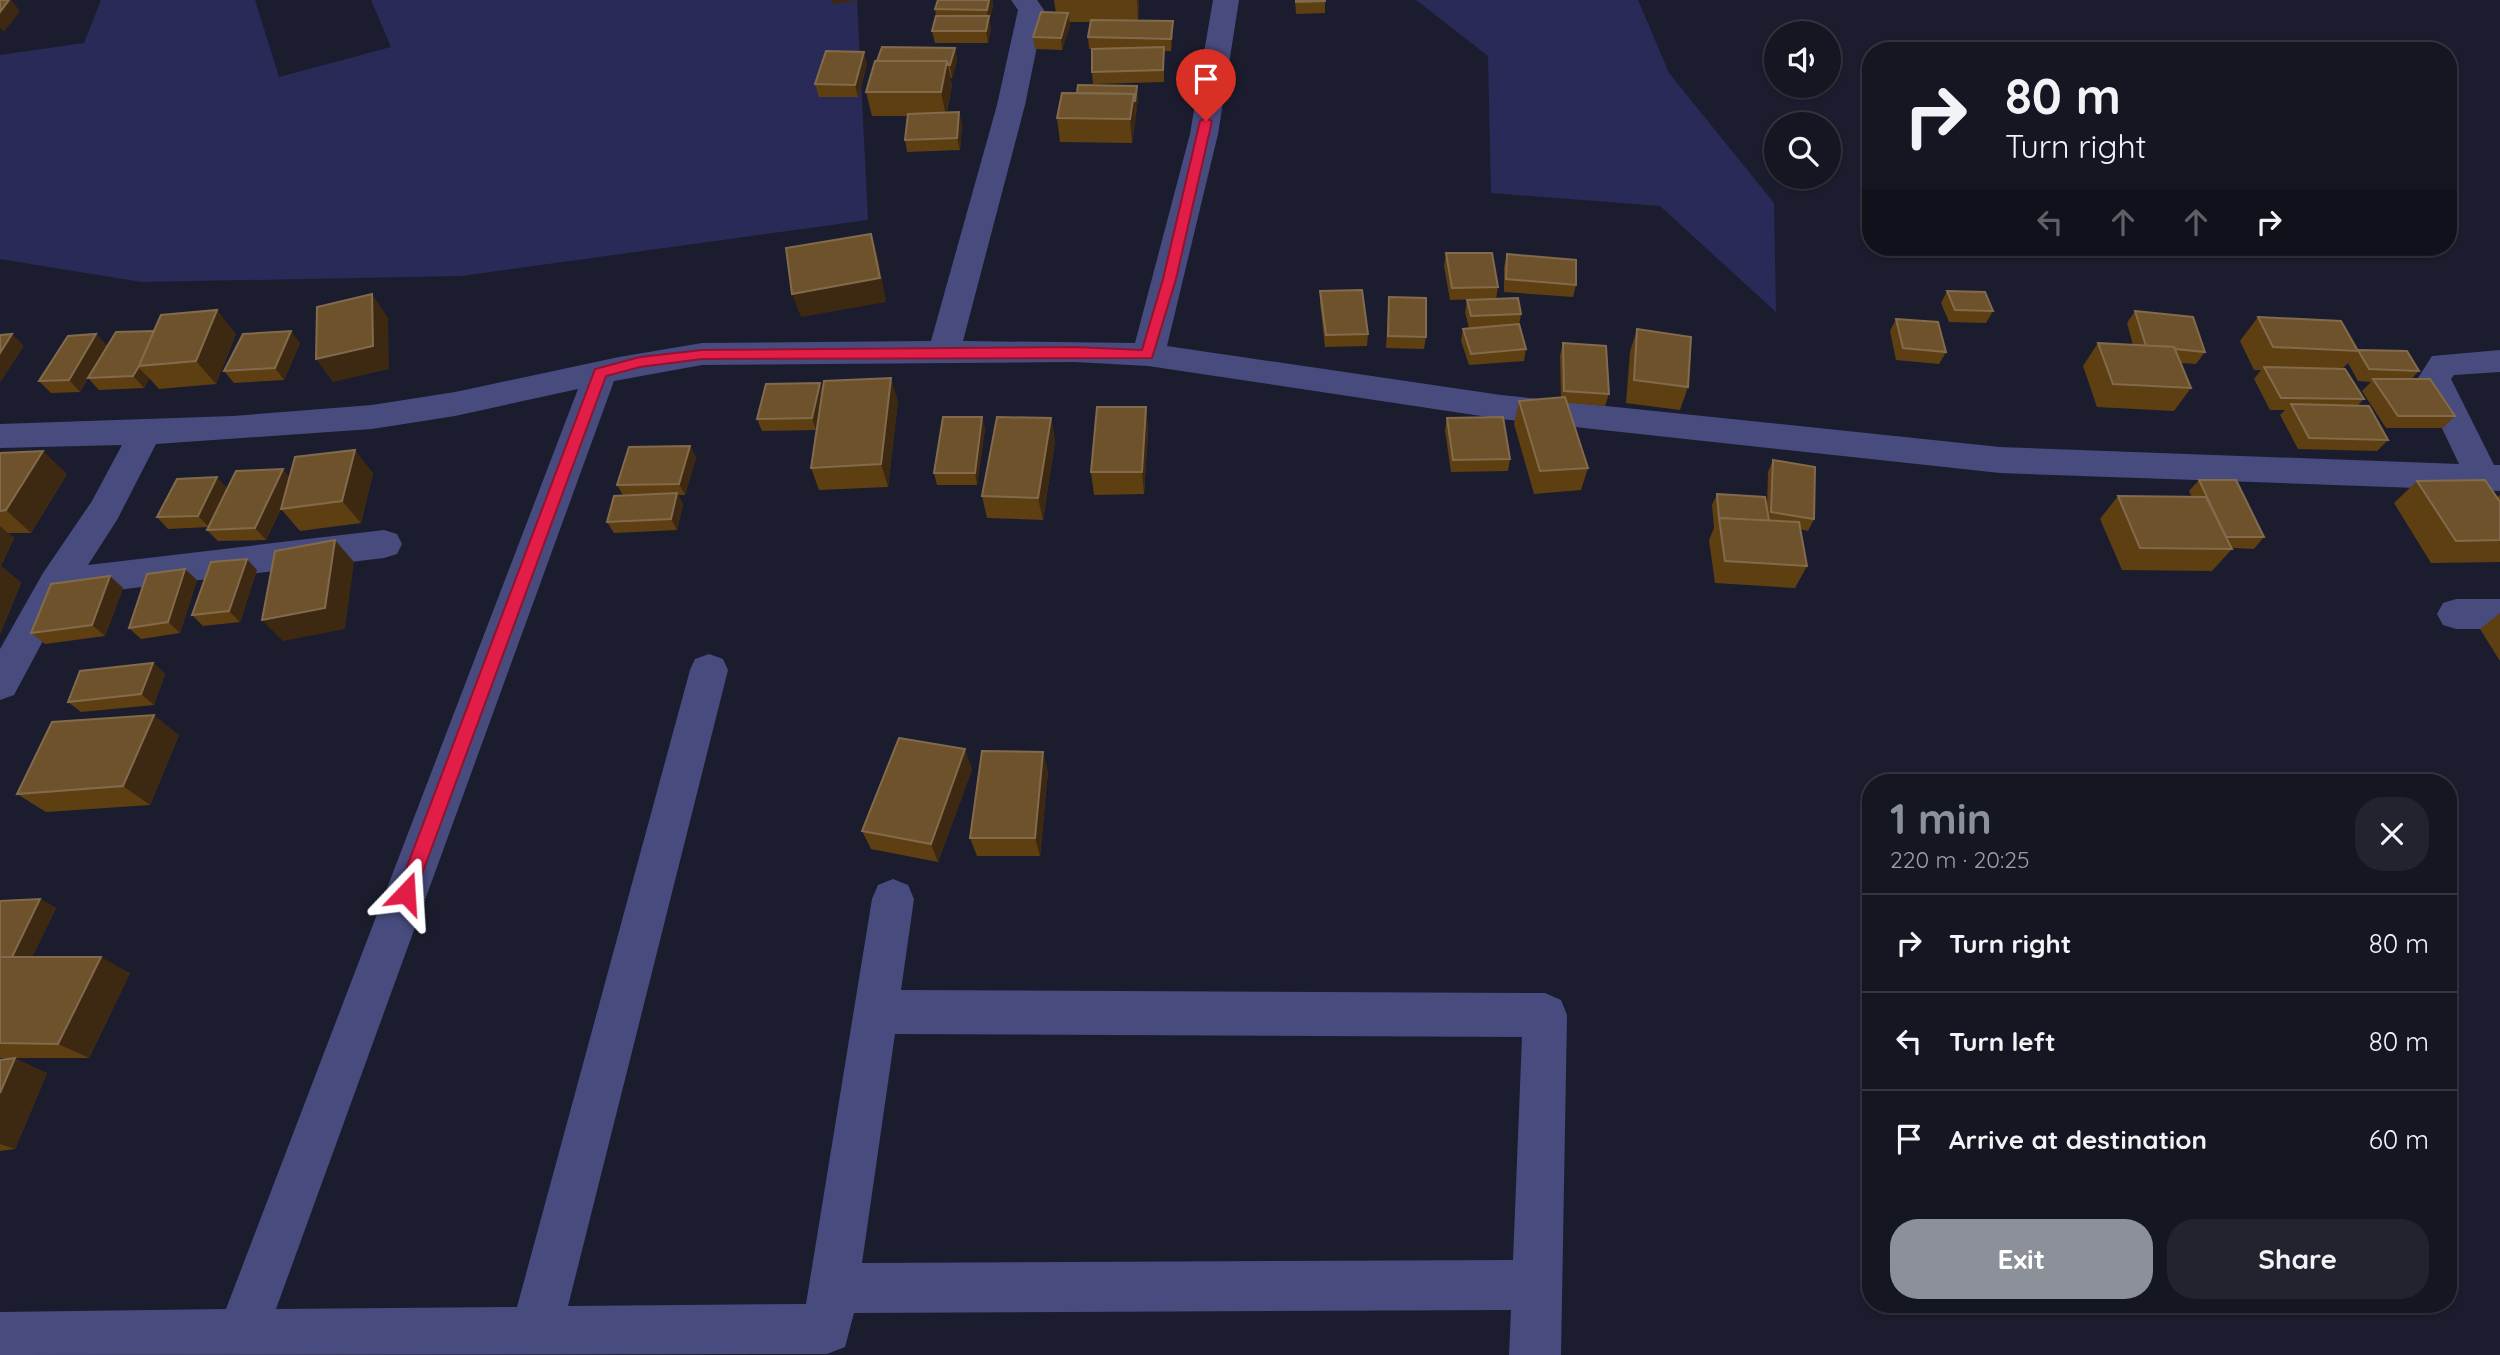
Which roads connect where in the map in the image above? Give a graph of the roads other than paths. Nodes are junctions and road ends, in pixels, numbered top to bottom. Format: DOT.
graph roads {
  1 [pos="1024,0"];
  2 [pos="1226,0"];
  3 [pos="943,354"];
  4 [pos="1148,355"];
  5 [pos="2500,361"];
  6 [pos="600,373"];
  7 [pos="146,431"];
  8 [pos="0,436"];
  9 [pos="2491,478"];
  10 [pos="384,544"];
  11 [pos="56,583"];
  12 [pos="2456,614"];
  13 [pos="2500,614"];
  14 [pos="709,670"];
  15 [pos="0,684"];
  16 [pos="893,899"];
  17 [pos="876,1012"];
  18 [pos="1535,1285"];
  19 [pos="828,1324"];
  20 [pos="0,1336"];
  21 [pos="533,1344"];
  22 [pos="237,1345"];
  23 [pos="1535,1355"];
  1 -- 3 [label="street"];
  2 -- 4 [label="street"];
  3 -- 4 [label="street"];
  3 -- 6 [label="street"];
  4 -- 9 [label="street"];
  5 -- 9 [label="street"];
  6 -- 7 [label="street"];
  6 -- 22 [label="street"];
  7 -- 8 [label="street"];
  7 -- 11 [label="street"];
  10 -- 11 [label="street"];
  11 -- 15 [label="street"];
  12 -- 13 [label="street"];
  14 -- 21 [label="street"];
  16 -- 17 [label="street"];
  17 -- 18 [label="street"];
  17 -- 19 [label="street"];
  18 -- 19 [label="street"];
  18 -- 23 [label="street"];
  19 -- 21 [label="street"];
  20 -- 22 [label="street"];
  21 -- 22 [label="street"];
}
